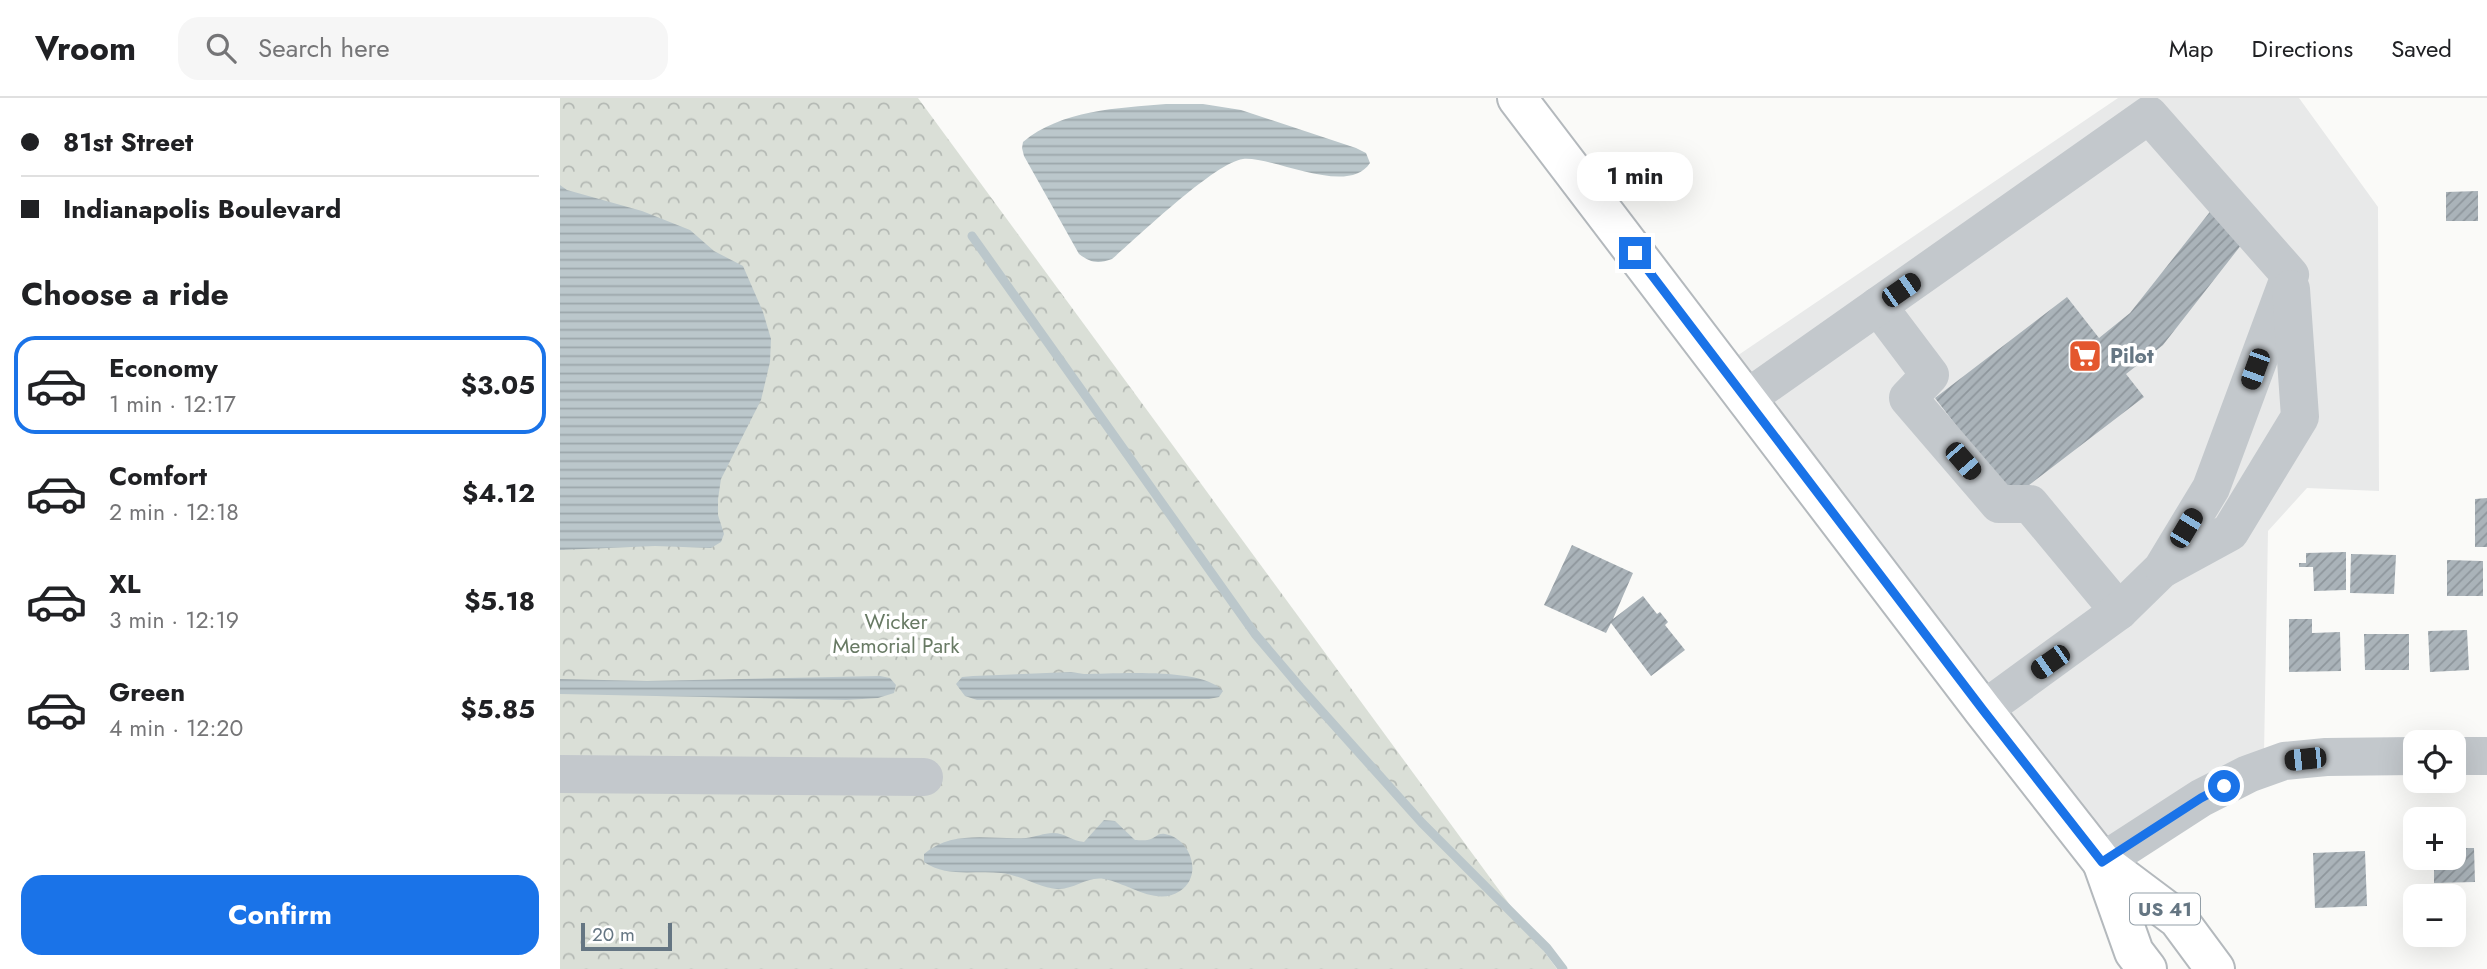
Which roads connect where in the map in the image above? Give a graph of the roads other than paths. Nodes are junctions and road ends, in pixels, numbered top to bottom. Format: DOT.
graph roads {
  1 [pos="1518,99"];
  2 [pos="2290,275"];
  3 [pos="1878,306"];
  4 [pos="1746,399"];
  5 [pos="2162,569"];
  6 [pos="2119,611"];
  7 [pos="1983,710"];
  8 [pos="2466,756"];
  9 [pos="2487,756"];
  10 [pos="2403,757"];
  11 [pos="560,774"];
  12 [pos="924,777"];
  13 [pos="2102,862"];
  14 [pos="2147,969"];
  15 [pos="2215,969"];
  1 -- 4 [label="highway, US 41"];
  2 -- 3 [label="street"];
  2 -- 5 [label="street"];
  2 -- 5 [label="street"];
  3 -- 4 [label="street"];
  3 -- 6 [label="street"];
  4 -- 7 [label="highway, US 41"];
  5 -- 6 [label="street"];
  6 -- 7 [label="street"];
  7 -- 13 [label="highway, US 41"];
  8 -- 9 [label="street"];
  10 -- 13 [label="street"];
  11 -- 12 [label="street"];
  13 -- 14 [label="highway, US 41"];
  13 -- 15 [label="highway, US 41"];
}
